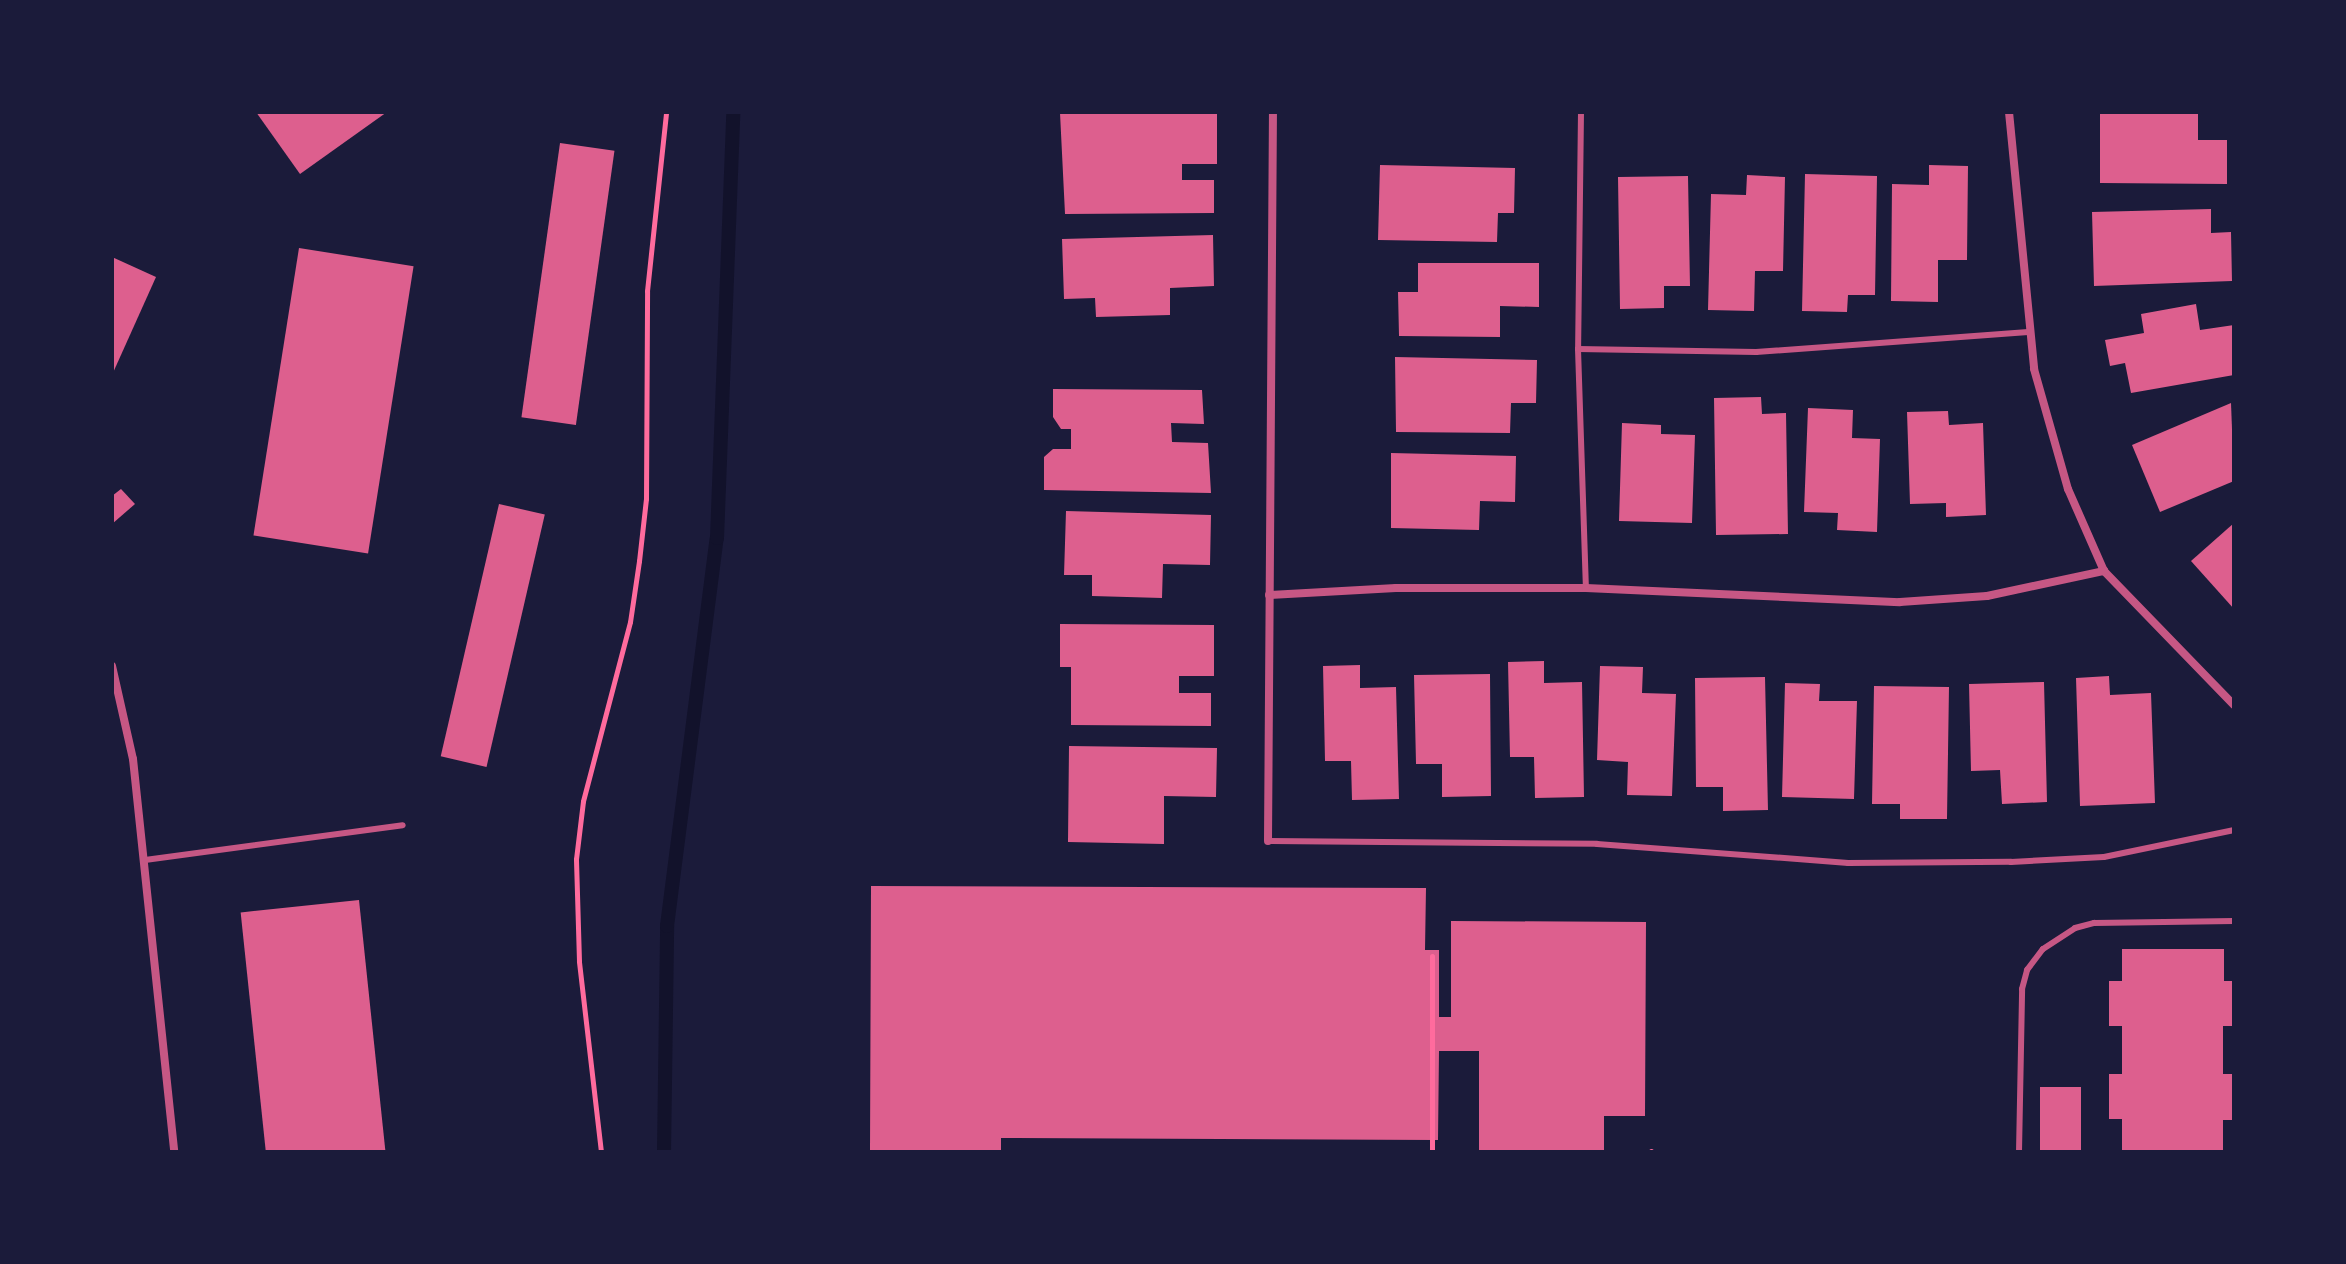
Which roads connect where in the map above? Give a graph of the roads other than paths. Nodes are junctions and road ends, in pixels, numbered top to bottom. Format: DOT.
graph roads {
  1 [pos="1273,112"];
  2 [pos="1581,112"];
  3 [pos="2009,112"];
  4 [pos="2028,332"];
  5 [pos="1578,349"];
  6 [pos="2104,571"];
  7 [pos="1586,588"];
  8 [pos="1269,595"];
  9 [pos="112,666"];
  10 [pos="2234,705"];
  11 [pos="403,825"];
  12 [pos="2234,830"];
  13 [pos="1268,841"];
  14 [pos="145,860"];
  15 [pos="2234,921"];
  16 [pos="174,1152"];
  17 [pos="2019,1152"];
  1 -- 8 [label="street"];
  2 -- 5 [label="lane"];
  3 -- 4 [label="street"];
  4 -- 5 [label="lane"];
  4 -- 6 [label="street"];
  5 -- 7 [label="lane"];
  6 -- 7 [label="street"];
  6 -- 10 [label="street"];
  7 -- 8 [label="street"];
  8 -- 13 [label="street"];
  9 -- 14 [label="street"];
  11 -- 14 [label="lane"];
  12 -- 13 [label="lane"];
  14 -- 16 [label="street"];
  15 -- 17 [label="lane"];
}
